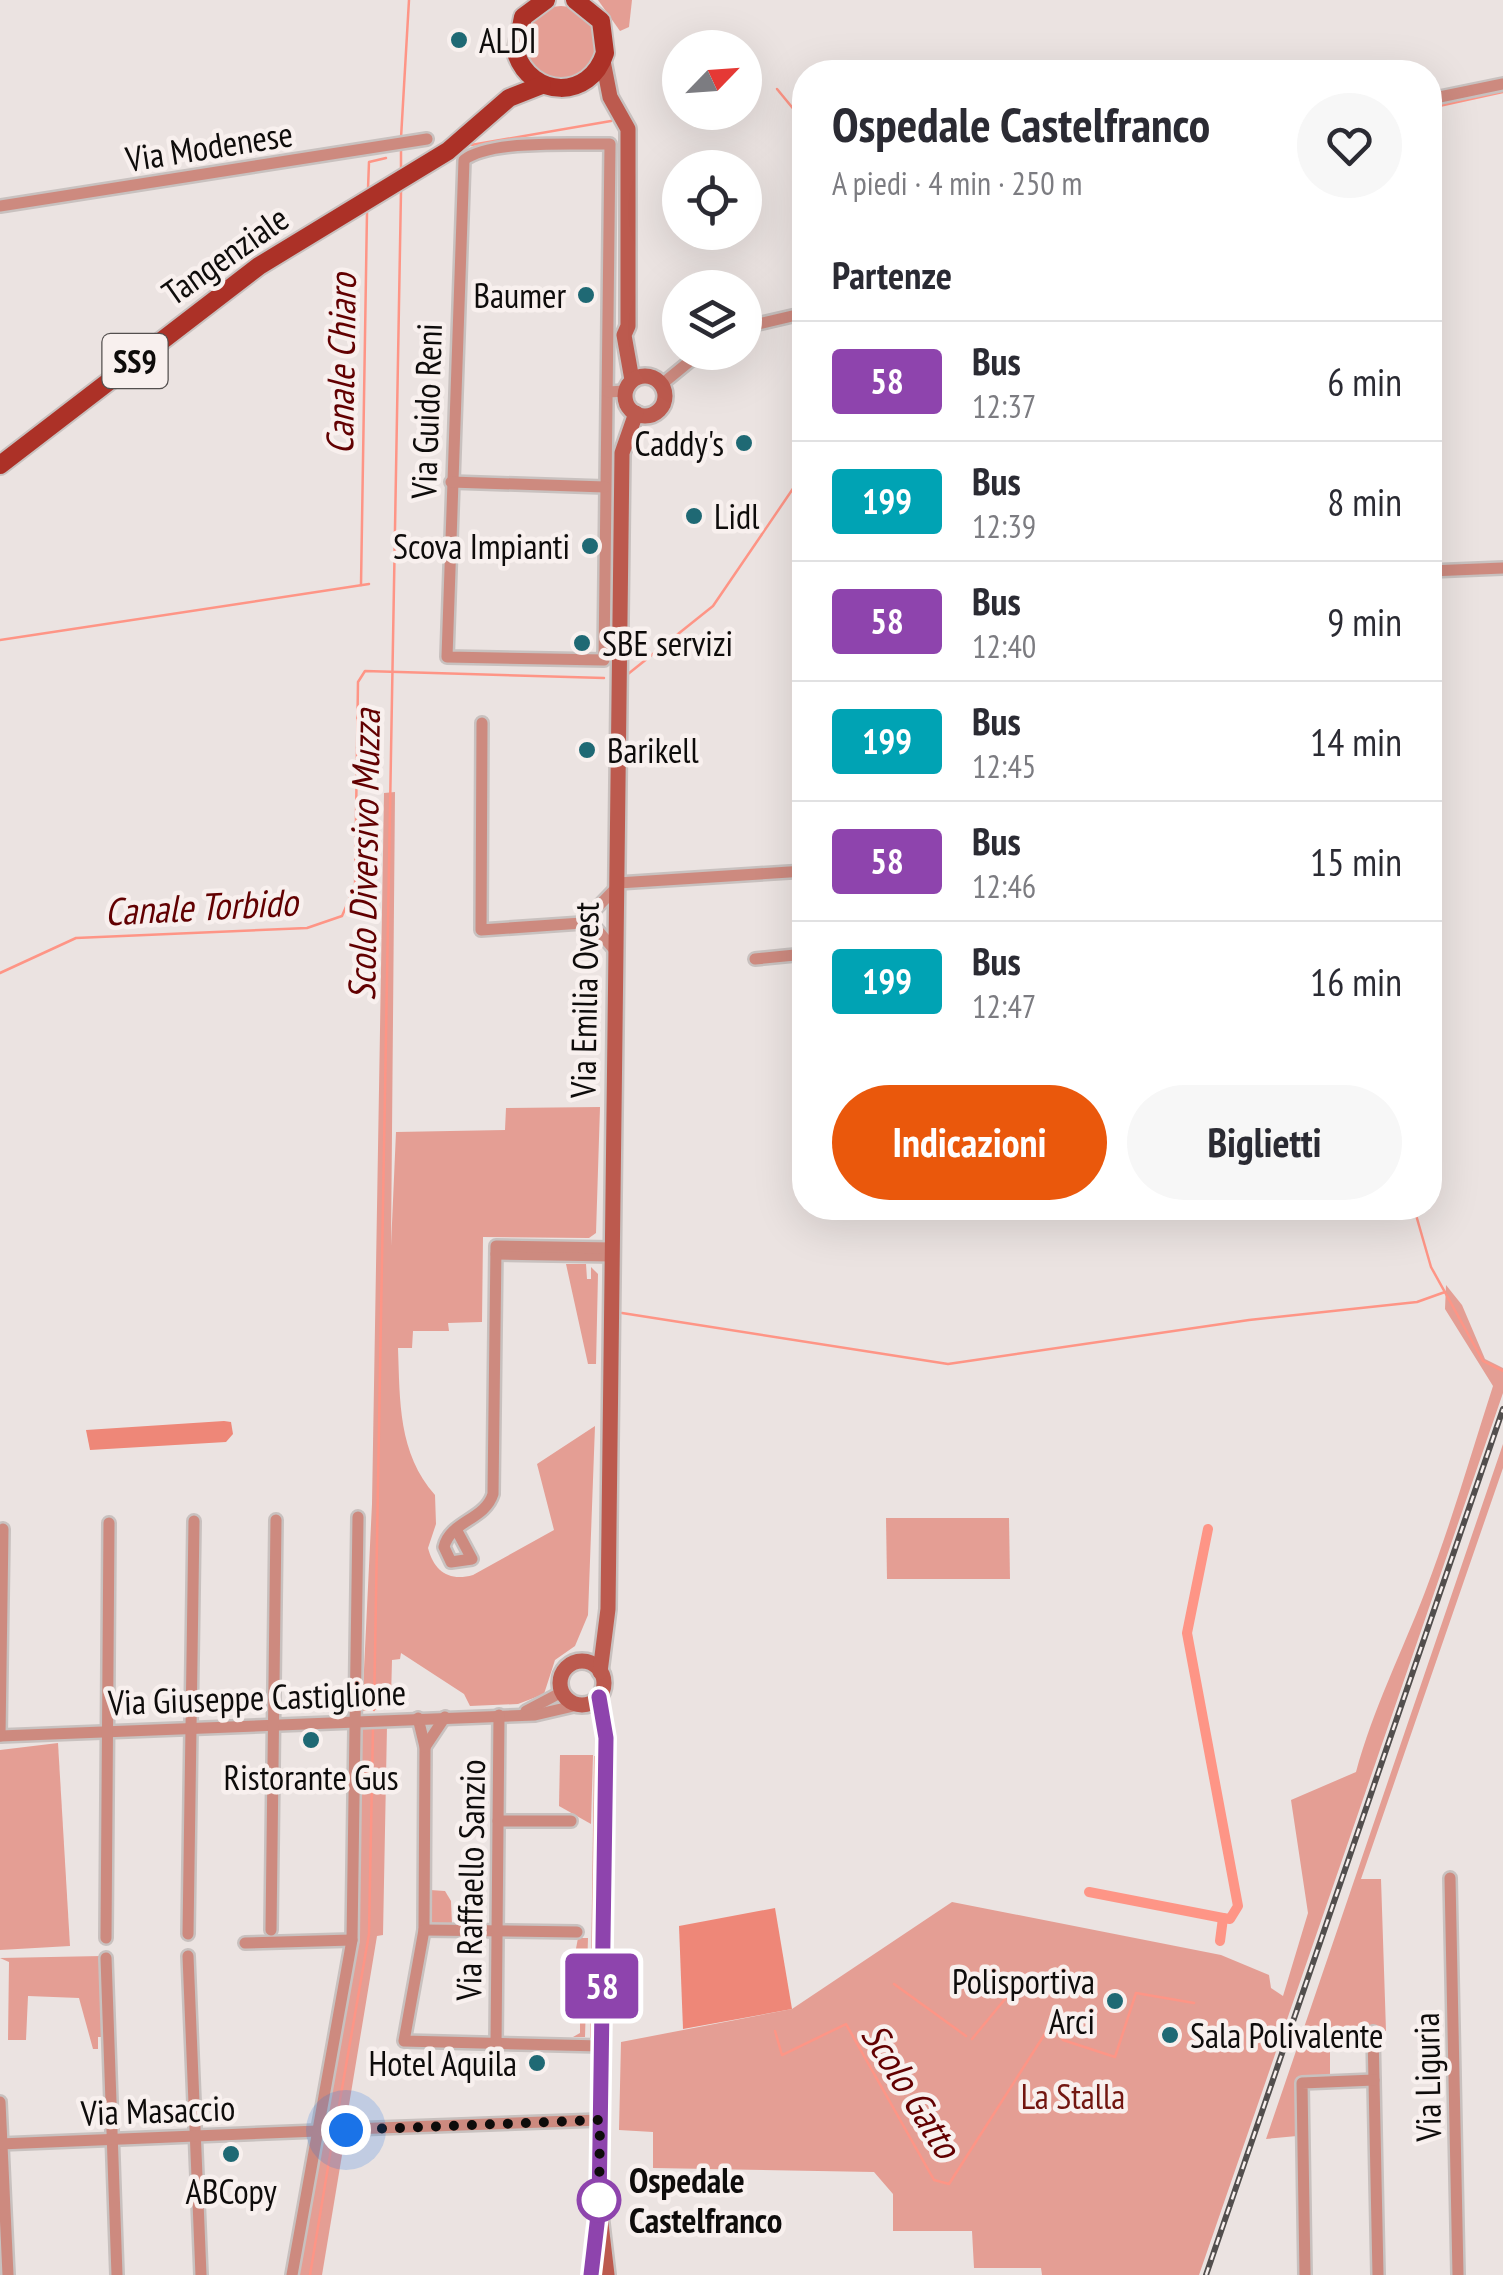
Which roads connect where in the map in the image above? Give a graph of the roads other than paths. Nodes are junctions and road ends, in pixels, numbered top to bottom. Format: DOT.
graph roads {
  1 [pos="546,0"];
  2 [pos="576,0"];
  3 [pos="594,7"];
  4 [pos="516,53"];
  5 [pos="603,61"];
  6 [pos="582,84"];
  7 [pos="1503,84"];
  8 [pos="542,85"];
  9 [pos="610,96"];
  10 [pos="1442,97"];
  11 [pos="495,109"];
  12 [pos="420,141"];
  13 [pos="0,206"];
  14 [pos="792,316"];
  15 [pos="762,323"];
  16 [pos="628,326"];
  17 [pos="672,370"];
  18 [pos="656,380"];
  19 [pos="629,385"];
  20 [pos="608,392"];
  21 [pos="636,413"];
  22 [pos="0,465"];
  23 [pos="450,482"];
  24 [pos="605,486"];
  25 [pos="1503,568"];
  26 [pos="1442,571"];
  27 [pos="482,723"];
  28 [pos="792,872"];
  29 [pos="618,884"];
  30 [pos="589,922"];
  31 [pos="617,923"];
  32 [pos="617,954"];
  33 [pos="792,955"];
  34 [pos="755,959"];
  35 [pos="612,1252"];
  36 [pos="358,1517"];
  37 [pos="276,1520"];
  38 [pos="194,1521"];
  39 [pos="109,1523"];
  40 [pos="3,1528"];
  41 [pos="456,1529"];
  42 [pos="606,1591"];
  43 [pos="574,1663"];
  44 [pos="600,1672"];
  45 [pos="562,1692"];
  46 [pos="599,1697"];
  47 [pos="581,1705"];
  48 [pos="515,1714"];
  49 [pos="499,1716"];
  50 [pos="432,1717"];
  51 [pos="356,1720"];
  52 [pos="274,1723"];
  53 [pos="192,1727"];
  54 [pos="110,1730"];
  55 [pos="0,1736"];
  56 [pos="428,1742"];
  57 [pos="604,1749"];
  58 [pos="498,1821"];
  59 [pos="571,1821"];
  60 [pos="1450,1878"];
  61 [pos="271,1930"];
  62 [pos="424,1930"];
  63 [pos="497,1930"];
  64 [pos="577,1932"];
  65 [pos="188,1934"];
  66 [pos="106,1938"];
  67 [pos="352,1940"];
  68 [pos="245,1943"];
  69 [pos="188,1956"];
  70 [pos="106,1958"];
  71 [pos="1373,2032"];
  72 [pos="496,2045"];
  73 [pos="601,2046"];
  74 [pos="1374,2080"];
  75 [pos="0,2102"];
  76 [pos="600,2120"];
  77 [pos="351,2129"];
  78 [pos="318,2131"];
  79 [pos="196,2136"];
  80 [pos="112,2139"];
  81 [pos="1,2144"];
  82 [pos="599,2207"];
  83 [pos="8,2275"];
  84 [pos="116,2275"];
  85 [pos="201,2275"];
  86 [pos="292,2275"];
  87 [pos="591,2275"];
  88 [pos="607,2275"];
  89 [pos="1305,2275"];
  90 [pos="1378,2275"];
  91 [pos="1458,2275"];
  1 -- 4 [label="main road, Tangenziale"];
  2 -- 3 [label="main road"];
  3 -- 5 [label="main road"];
  4 -- 8 [label="main road"];
  4 -- 11 [label="main road, Tangenziale"];
  5 -- 6 [label="main road"];
  5 -- 9 [label="main road"];
  6 -- 8 [label="main road"];
  6 -- 9 [label="main road"];
  7 -- 10 [label="street"];
  8 -- 11 [label="main road, Tangenziale"];
  9 -- 16 [label="main road"];
  11 -- 22 [label="main road, Tangenziale / SS9"];
  12 -- 13 [label="street, Via Modenese"];
  14 -- 15 [label="street"];
  16 -- 18 [label="main road"];
  16 -- 19 [label="main road"];
  17 -- 18 [label="street"];
  18 -- 19 [label="main road"];
  18 -- 21 [label="main road"];
  19 -- 20 [label="street"];
  19 -- 21 [label="main road"];
  20 -- 23 [label="street, Via Guido Reni"];
  20 -- 24 [label="street"];
  21 -- 29 [label="main road, Via Emilia Ovest"];
  23 -- 24 [label="street"];
  23 -- 24 [label="street, Via Guido Reni"];
  25 -- 26 [label="street"];
  27 -- 30 [label="street"];
  28 -- 29 [label="street"];
  29 -- 30 [label="street"];
  29 -- 31 [label="main road, Via Emilia Ovest"];
  30 -- 31 [label="street"];
  30 -- 32 [label="street"];
  31 -- 32 [label="main road, Via Emilia Ovest"];
  32 -- 35 [label="main road, Via Emilia Ovest"];
  33 -- 34 [label="street"];
  35 -- 41 [label="street"];
  35 -- 42 [label="main road, Via Emilia Ovest"];
  36 -- 51 [label="street"];
  37 -- 52 [label="street"];
  38 -- 53 [label="street"];
  39 -- 54 [label="street"];
  40 -- 55 [label="street"];
  42 -- 43 [label="main road, Via Emilia Ovest"];
  42 -- 44 [label="main road, Via Emilia Ovest"];
  43 -- 44 [label="main road"];
  43 -- 45 [label="main road"];
  44 -- 46 [label="main road"];
  45 -- 47 [label="main road"];
  45 -- 48 [label="street, Via Giuseppe Castiglione"];
  46 -- 47 [label="main road"];
  46 -- 57 [label="main road"];
  47 -- 48 [label="street, Via Giuseppe Castiglione"];
  47 -- 57 [label="main road"];
  48 -- 49 [label="street, Via Giuseppe Castiglione"];
  49 -- 50 [label="street, Via Giuseppe Castiglione"];
  49 -- 58 [label="street, Via Raffaello Sanzio"];
  50 -- 51 [label="street, Via Giuseppe Castiglione"];
  50 -- 56 [label="street"];
  50 -- 56 [label="street"];
  51 -- 52 [label="street, Via Giuseppe Castiglione"];
  51 -- 67 [label="street"];
  52 -- 53 [label="street, Via Giuseppe Castiglione"];
  52 -- 61 [label="street"];
  53 -- 54 [label="street, Via Giuseppe Castiglione"];
  53 -- 65 [label="street"];
  54 -- 55 [label="street, Via Giuseppe Castiglione"];
  54 -- 66 [label="street"];
  56 -- 62 [label="street"];
  57 -- 73 [label="main road"];
  58 -- 59 [label="street"];
  58 -- 63 [label="street, Via Raffaello Sanzio"];
  60 -- 91 [label="street, Via Liguria"];
  62 -- 63 [label="street"];
  62 -- 72 [label="street"];
  63 -- 64 [label="street"];
  63 -- 72 [label="street, Via Raffaello Sanzio"];
  67 -- 68 [label="street"];
  67 -- 78 [label="street"];
  69 -- 79 [label="street"];
  70 -- 80 [label="street"];
  71 -- 74 [label="street"];
  72 -- 73 [label="street"];
  73 -- 76 [label="main road"];
  74 -- 89 [label="street"];
  74 -- 90 [label="street"];
  75 -- 81 [label="street"];
  76 -- 77 [label="street"];
  76 -- 82 [label="main road"];
  77 -- 78 [label="street"];
  78 -- 79 [label="street, Via Masaccio"];
  78 -- 86 [label="street"];
  79 -- 80 [label="street, Via Masaccio"];
  79 -- 85 [label="street"];
  80 -- 81 [label="street, Via Masaccio"];
  80 -- 84 [label="street"];
  81 -- 83 [label="street"];
  82 -- 87 [label="main road"];
  82 -- 88 [label="main road"];
}
